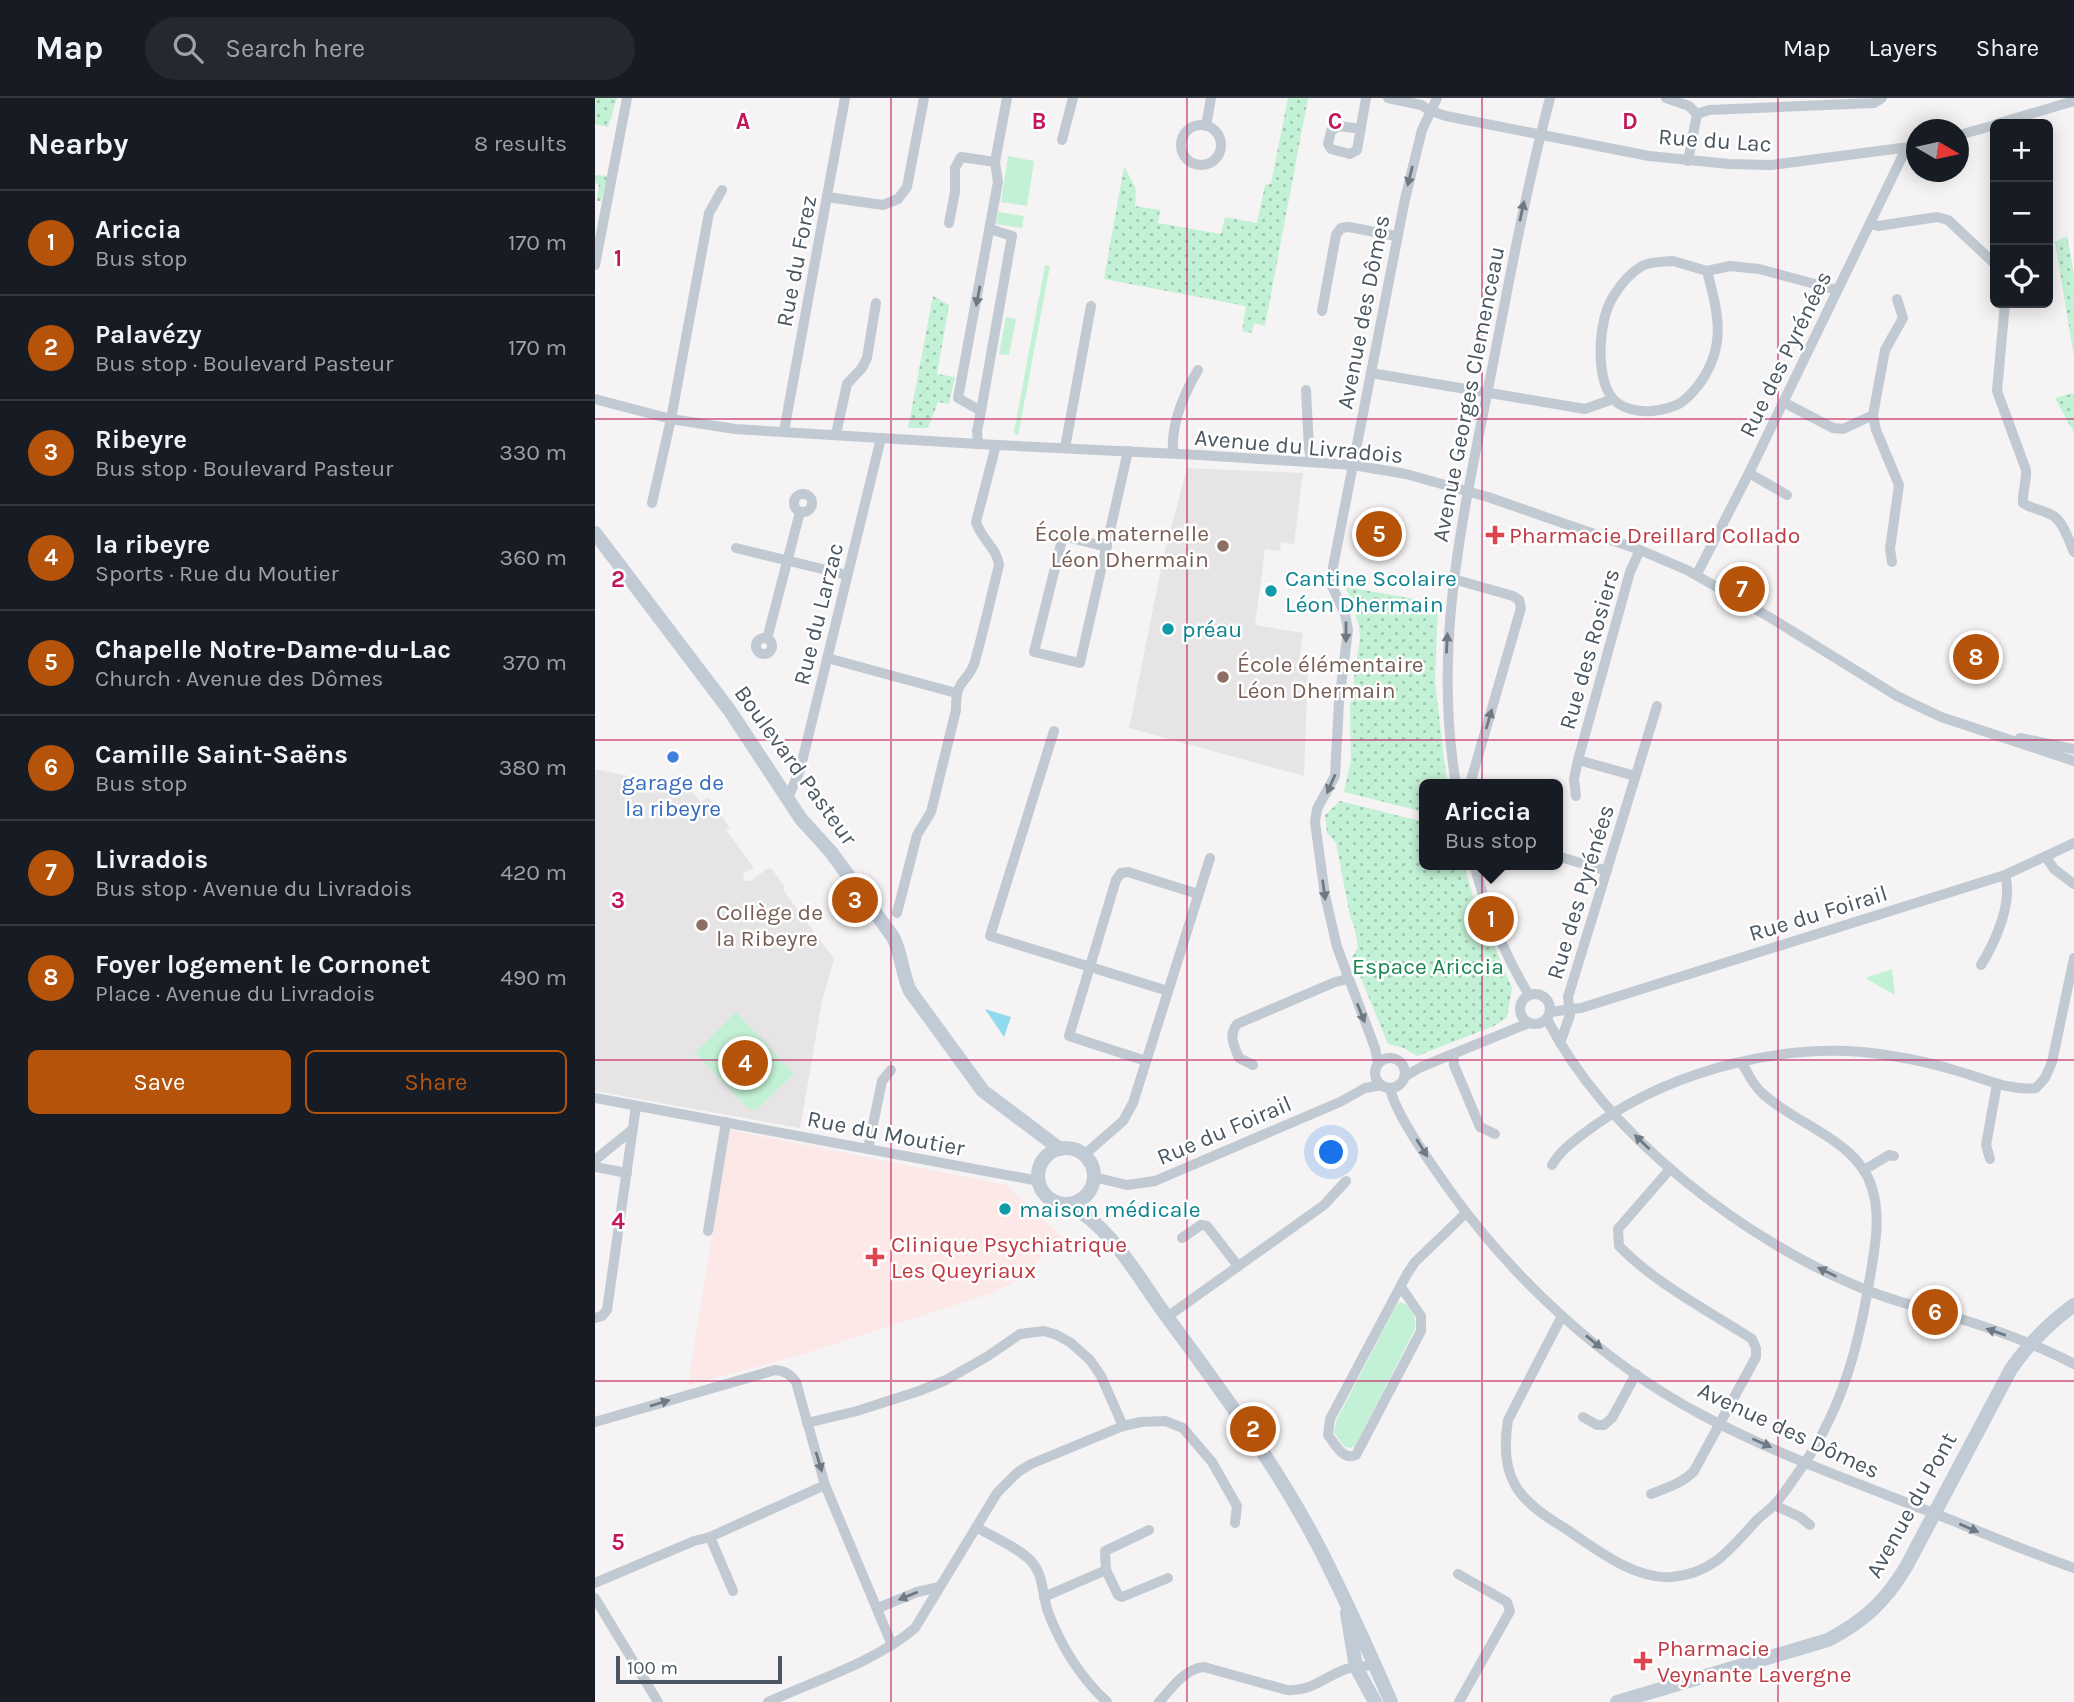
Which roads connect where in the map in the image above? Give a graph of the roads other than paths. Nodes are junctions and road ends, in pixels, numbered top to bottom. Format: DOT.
graph roads {
  1 [pos="627,98"];
  2 [pos="845,98"];
  3 [pos="924,98"];
  4 [pos="1007,98"];
  5 [pos="1073,98"];
  6 [pos="1211,98"];
  7 [pos="1366,98"];
  8 [pos="1388,98"];
  9 [pos="1437,98"];
  10 [pos="1550,98"];
  11 [pos="1665,98"];
  12 [pos="1882,98"];
  13 [pos="2074,101"];
  14 [pos="1431,111"];
  15 [pos="1697,114"];
  16 [pos="2013,119"];
  17 [pos="1206,126"];
  18 [pos="1990,126"];
  19 [pos="1361,130"];
  20 [pos="1969,132"];
  21 [pos="1541,135"];
  22 [pos="1062,139"];
  23 [pos="1906,148"];
  24 [pos="1903,149"];
  25 [pos="1688,161"];
  26 [pos="995,162"];
  27 [pos="722,190"];
  28 [pos="827,197"];
  29 [pos="949,223"];
  30 [pos="1871,224"];
  31 [pos="990,229"];
  32 [pos="1397,236"];
  33 [pos="1990,259"];
  34 [pos="595,265"];
  35 [pos="1707,271"];
  36 [pos="1837,290"];
  37 [pos="1897,299"];
  38 [pos="876,303"];
  39 [pos="1091,306"];
  40 [pos="2005,308"];
  41 [pos="1322,311"];
  42 [pos="1198,370"];
  43 [pos="1371,373"];
  44 [pos="1306,390"];
  45 [pos="1487,393"];
  46 [pos="595,399"];
  47 [pos="1613,399"];
  48 [pos="1783,402"];
  49 [pos="981,411"];
  50 [pos="1874,415"];
  51 [pos="671,419"];
  52 [pos="784,431"];
  53 [pos="836,435"];
  54 [pos="881,438"];
  55 [pos="978,444"];
  56 [pos="996,445"];
  57 [pos="1065,448"];
  58 [pos="1128,451"];
  59 [pos="1173,453"];
  60 [pos="1313,463"];
  61 [pos="1353,465"];
  62 [pos="1749,473"];
  63 [pos="1468,491"];
  64 [pos="1787,495"];
  65 [pos="652,503"];
  66 [pos="800,512"];
  67 [pos="595,533"];
  68 [pos="1107,547"];
  69 [pos="736,548"];
  70 [pos="1640,550"];
  71 [pos="2074,552"];
  72 [pos="787,562"];
  73 [pos="1892,562"];
  74 [pos="1697,574"];
  75 [pos="847,575"];
  76 [pos="1453,579"];
  77 [pos="767,639"];
  78 [pos="827,658"];
  79 [pos="956,693"];
  80 [pos="1657,706"];
  81 [pos="1054,731"];
  82 [pos="1988,733"];
  83 [pos="2074,749"];
  84 [pos="1578,760"];
  85 [pos="2074,761"];
  86 [pos="1635,776"];
  87 [pos="1455,779"];
  88 [pos="1471,779"];
  89 [pos="1576,796"];
  90 [pos="788,798"];
  91 [pos="2074,843"];
  92 [pos="2046,857"];
  93 [pos="1210,858"];
  94 [pos="1563,858"];
  95 [pos="1476,870"];
  96 [pos="1607,871"];
  97 [pos="2004,875"];
  98 [pos="2074,884"];
  99 [pos="1198,894"];
  100 [pos="897,913"];
  101 [pos="2074,958"];
  102 [pos="1981,965"];
  103 [pos="1091,967"];
  104 [pos="1347,979"];
  105 [pos="1168,991"];
  106 [pos="1529,995"];
  107 [pos="1547,1000"];
  108 [pos="1570,1008"];
  109 [pos="1520,1012"];
  110 [pos="1548,1015"];
  111 [pos="1529,1023"];
  112 [pos="1507,1032"];
  113 [pos="1560,1043"];
  114 [pos="1453,1054"];
  115 [pos="1146,1061"];
  116 [pos="1399,1062"];
  117 [pos="1742,1063"];
  118 [pos="1253,1065"];
  119 [pos="1421,1067"];
  120 [pos="1377,1068"];
  121 [pos="891,1070"];
  122 [pos="1404,1077"];
  123 [pos="1997,1084"];
  124 [pos="1386,1086"];
  125 [pos="1365,1088"];
  126 [pos="595,1098"];
  127 [pos="636,1106"];
  128 [pos="1613,1112"];
  129 [pos="726,1122"];
  130 [pos="1026,1123"];
  131 [pos="632,1130"];
  132 [pos="1495,1134"];
  133 [pos="868,1149"];
  134 [pos="1060,1149"];
  135 [pos="1084,1154"];
  136 [pos="1894,1156"];
  137 [pos="1044,1159"];
  138 [pos="1990,1159"];
  139 [pos="595,1160"];
  140 [pos="1552,1165"];
  141 [pos="595,1167"];
  142 [pos="1670,1169"];
  143 [pos="1864,1170"];
  144 [pos="627,1173"];
  145 [pos="1094,1177"];
  146 [pos="1039,1181"];
  147 [pos="1346,1181"];
  148 [pos="1086,1195"];
  149 [pos="1068,1204"];
  150 [pos="1466,1213"];
  151 [pos="708,1231"];
  152 [pos="1182,1238"];
  153 [pos="1111,1240"];
  154 [pos="1238,1266"];
  155 [pos="1401,1287"];
  156 [pos="1868,1291"];
  157 [pos="2074,1305"];
  158 [pos="1562,1316"];
  159 [pos="1167,1317"];
  160 [pos="595,1318"];
  161 [pos="2029,1343"];
  162 [pos="2074,1364"];
  163 [pos="1636,1374"];
  164 [pos="1583,1417"];
  165 [pos="595,1422"];
  166 [pos="807,1423"];
  167 [pos="1719,1424"];
  168 [pos="1123,1426"];
  169 [pos="1805,1462"];
  170 [pos="825,1485"];
  171 [pos="1651,1494"];
  172 [pos="1774,1506"];
  173 [pos="1934,1514"];
  174 [pos="1235,1523"];
  175 [pos="1810,1525"];
  176 [pos="976,1527"];
  177 [pos="1149,1530"];
  178 [pos="710,1537"];
  179 [pos="2074,1569"];
  180 [pos="1106,1570"];
  181 [pos="1458,1574"];
  182 [pos="1168,1578"];
  183 [pos="595,1583"];
  184 [pos="939,1587"];
  185 [pos="733,1591"];
  186 [pos="1044,1597"];
  187 [pos="595,1598"];
  188 [pos="1345,1601"];
  189 [pos="878,1608"];
  190 [pos="892,1645"];
  191 [pos="1375,1665"];
  192 [pos="1356,1667"];
  193 [pos="658,1702"];
  194 [pos="768,1702"];
  195 [pos="1107,1702"];
  196 [pos="1159,1702"];
  197 [pos="1374,1702"];
  198 [pos="1391,1702"];
  199 [pos="1459,1702"];
  200 [pos="1617,1702"];
  1 -- 34 [label="street"];
  2 -- 28 [label="street, Rue du Forez"];
  3 -- 28 [label="street"];
  4 -- 26 [label="street"];
  5 -- 22 [label="street"];
  6 -- 17 [label="street"];
  7 -- 19 [label="street"];
  8 -- 14 [label="street, Rue du Lac"];
  9 -- 14 [label="street, Avenue des Dômes"];
  10 -- 21 [label="street, Avenue Georges Clemenceau"];
  11 -- 15 [label="street"];
  12 -- 15 [label="street"];
  13 -- 16 [label="street"];
  14 -- 21 [label="street, Rue du Lac"];
  14 -- 32 [label="street, Avenue des Dômes, one-way"];
  15 -- 25 [label="street"];
  17 -- 17 [label="street"];
  18 -- 20 [label="street"];
  21 -- 25 [label="street, Rue du Lac"];
  45 -- 21 [label="street, Avenue Georges Clemenceau, one-way"];
  23 -- 24 [label="street, Rue du Lac"];
  24 -- 25 [label="street, Rue du Lac"];
  24 -- 30 [label="street, Rue des Pyrénées"];
  26 -- 29 [label="street"];
  26 -- 31 [label="street"];
  27 -- 51 [label="street"];
  28 -- 52 [label="street, Rue du Forez"];
  30 -- 33 [label="street"];
  30 -- 36 [label="street, Rue des Pyrénées"];
  31 -- 49 [label="street, one-way"];
  31 -- 49 [label="street"];
  32 -- 41 [label="street"];
  32 -- 43 [label="street, Avenue des Dômes"];
  35 -- 36 [label="street"];
  35 -- 47 [label="street"];
  35 -- 47 [label="street"];
  36 -- 48 [label="street, Rue des Pyrénées"];
  37 -- 50 [label="street"];
  38 -- 53 [label="street"];
  39 -- 57 [label="street"];
  40 -- 71 [label="street"];
  42 -- 59 [label="street"];
  43 -- 45 [label="street"];
  43 -- 61 [label="street, Avenue des Dômes"];
  44 -- 60 [label="street"];
  45 -- 47 [label="street"];
  45 -- 63 [label="street, Avenue Georges Clemenceau"];
  46 -- 51 [label="street, Avenue du Livradois"];
  48 -- 50 [label="street"];
  48 -- 62 [label="street, Rue des Pyrénées"];
  49 -- 55 [label="street"];
  50 -- 73 [label="street"];
  51 -- 52 [label="street, Avenue du Livradois"];
  51 -- 65 [label="street"];
  52 -- 53 [label="street, Avenue du Livradois"];
  53 -- 54 [label="street, Avenue du Livradois"];
  54 -- 55 [label="street, Avenue du Livradois"];
  54 -- 75 [label="street, Rue du Larzac"];
  55 -- 56 [label="street, Avenue du Livradois"];
  56 -- 57 [label="street, Avenue du Livradois"];
  56 -- 79 [label="street"];
  57 -- 58 [label="street, Avenue du Livradois"];
  58 -- 59 [label="street, Avenue du Livradois"];
  58 -- 68 [label="street"];
  59 -- 60 [label="street, Avenue du Livradois"];
  60 -- 61 [label="street, Avenue du Livradois"];
  61 -- 63 [label="street, Avenue du Livradois"];
  61 -- 104 [label="street, Avenue des Dômes, one-way"];
  62 -- 64 [label="street"];
  62 -- 74 [label="street, Rue des Pyrénées"];
  63 -- 70 [label="street, Avenue du Livradois"];
  63 -- 76 [label="street, Avenue Georges Clemenceau"];
  66 -- 72 [label="street"];
  67 -- 90 [label="main road, Boulevard Pasteur"];
  68 -- 68 [label="street"];
  69 -- 72 [label="street"];
  70 -- 74 [label="street, Avenue du Livradois"];
  70 -- 84 [label="street, Rue des Rosiers"];
  72 -- 75 [label="street"];
  72 -- 77 [label="street"];
  74 -- 82 [label="street, Avenue du Livradois"];
  75 -- 78 [label="street, Rue du Larzac"];
  87 -- 76 [label="street, Avenue Georges Clemenceau, one-way"];
  88 -- 76 [label="street, one-way"];
  78 -- 79 [label="street"];
  78 -- 90 [label="street, Rue du Larzac"];
  79 -- 100 [label="street"];
  80 -- 86 [label="street, Rue des Pyrénées"];
  81 -- 103 [label="street"];
  82 -- 83 [label="street, Avenue du Livradois"];
  82 -- 85 [label="street, Avenue du Livradois"];
  84 -- 86 [label="street, Rue des Rosiers"];
  84 -- 89 [label="street, Rue des Rosiers"];
  86 -- 96 [label="street, Rue des Pyrénées"];
  90 -- 130 [label="main road, Boulevard Pasteur"];
  91 -- 92 [label="street, Rue du Foirail"];
  92 -- 97 [label="street, Rue du Foirail"];
  92 -- 98 [label="street"];
  93 -- 99 [label="street"];
  94 -- 96 [label="street"];
  95 -- 106 [label="street"];
  96 -- 108 [label="street, Rue des Pyrénées"];
  97 -- 102 [label="street"];
  97 -- 108 [label="street, Rue du Foirail"];
  99 -- 103 [label="street"];
  99 -- 105 [label="street"];
  101 -- 123 [label="street"];
  103 -- 105 [label="street"];
  103 -- 115 [label="street"];
  104 -- 118 [label="street"];
  104 -- 120 [label="street, Avenue des Dômes, one-way"];
  105 -- 115 [label="street"];
  106 -- 107 [label="street"];
  106 -- 109 [label="street"];
  107 -- 108 [label="street"];
  107 -- 110 [label="street"];
  108 -- 110 [label="street, Rue du Foirail"];
  108 -- 113 [label="street"];
  109 -- 111 [label="street"];
  109 -- 112 [label="street"];
  110 -- 111 [label="street"];
  110 -- 113 [label="street"];
  111 -- 112 [label="street"];
  112 -- 114 [label="street"];
  113 -- 128 [label="street"];
  114 -- 119 [label="street"];
  114 -- 132 [label="street"];
  115 -- 135 [label="street"];
  116 -- 119 [label="street"];
  116 -- 120 [label="street"];
  116 -- 122 [label="street"];
  117 -- 123 [label="street"];
  117 -- 128 [label="street"];
  117 -- 143 [label="street"];
  119 -- 122 [label="street"];
  120 -- 124 [label="street"];
  120 -- 125 [label="street, Rue du Foirail"];
  121 -- 133 [label="street"];
  122 -- 124 [label="street"];
  123 -- 138 [label="street"];
  124 -- 125 [label="street, Rue du Foirail"];
  124 -- 150 [label="street, Avenue des Dômes, one-way"];
  125 -- 145 [label="street, Rue du Foirail"];
  126 -- 127 [label="street, Rue du Moutier"];
  127 -- 129 [label="street, Rue du Moutier"];
  127 -- 131 [label="street"];
  128 -- 140 [label="street"];
  142 -- 128 [label="street, one-way"];
  129 -- 133 [label="street, Rue du Moutier"];
  129 -- 151 [label="street"];
  130 -- 134 [label="main road, Boulevard Pasteur"];
  130 -- 137 [label="main road, Boulevard Pasteur"];
  131 -- 139 [label="street"];
  131 -- 144 [label="street"];
  133 -- 146 [label="street, Rue du Moutier"];
  134 -- 135 [label="main road"];
  134 -- 137 [label="main road"];
  135 -- 145 [label="main road"];
  136 -- 143 [label="street"];
  137 -- 146 [label="main road"];
  141 -- 144 [label="street"];
  156 -- 142 [label="street, one-way"];
  142 -- 167 [label="street"];
  143 -- 156 [label="street"];
  144 -- 160 [label="street"];
  145 -- 148 [label="main road"];
  146 -- 149 [label="main road"];
  147 -- 154 [label="street"];
  148 -- 149 [label="main road"];
  148 -- 153 [label="main road"];
  149 -- 153 [label="main road"];
  150 -- 155 [label="street"];
  150 -- 158 [label="street, Avenue des Dômes"];
  152 -- 154 [label="street"];
  153 -- 159 [label="main road"];
  154 -- 159 [label="street"];
  155 -- 155 [label="street"];
  161 -- 156 [label="street, one-way"];
  156 -- 169 [label="street"];
  157 -- 161 [label="main road, Avenue du Pont"];
  158 -- 163 [label="street, Avenue des Dômes, one-way"];
  158 -- 172 [label="street"];
  159 -- 188 [label="main road"];
  161 -- 162 [label="street"];
  161 -- 173 [label="main road, Avenue du Pont"];
  163 -- 164 [label="street"];
  163 -- 167 [label="street, Avenue des Dômes"];
  165 -- 166 [label="street, one-way"];
  166 -- 168 [label="street"];
  166 -- 170 [label="street, one-way"];
  167 -- 169 [label="street, Avenue des Dômes, one-way"];
  167 -- 171 [label="street"];
  168 -- 174 [label="street"];
  168 -- 176 [label="street"];
  169 -- 172 [label="street"];
  169 -- 173 [label="street, Avenue des Dômes"];
  170 -- 178 [label="street"];
  170 -- 189 [label="street"];
  172 -- 175 [label="street"];
  173 -- 179 [label="street, Avenue des Dômes, one-way"];
  173 -- 200 [label="main road, Avenue du Pont"];
  176 -- 184 [label="street"];
  176 -- 186 [label="street"];
  177 -- 180 [label="street"];
  178 -- 183 [label="street"];
  178 -- 185 [label="street"];
  180 -- 182 [label="street"];
  180 -- 186 [label="street"];
  181 -- 199 [label="street"];
  184 -- 189 [label="street, one-way"];
  184 -- 190 [label="street"];
  186 -- 195 [label="street"];
  187 -- 193 [label="street"];
  188 -- 191 [label="main road"];
  188 -- 192 [label="main road"];
  189 -- 190 [label="street"];
  190 -- 194 [label="street"];
  191 -- 192 [label="street"];
  191 -- 198 [label="main road"];
  192 -- 196 [label="street"];
  192 -- 197 [label="main road"];
}
